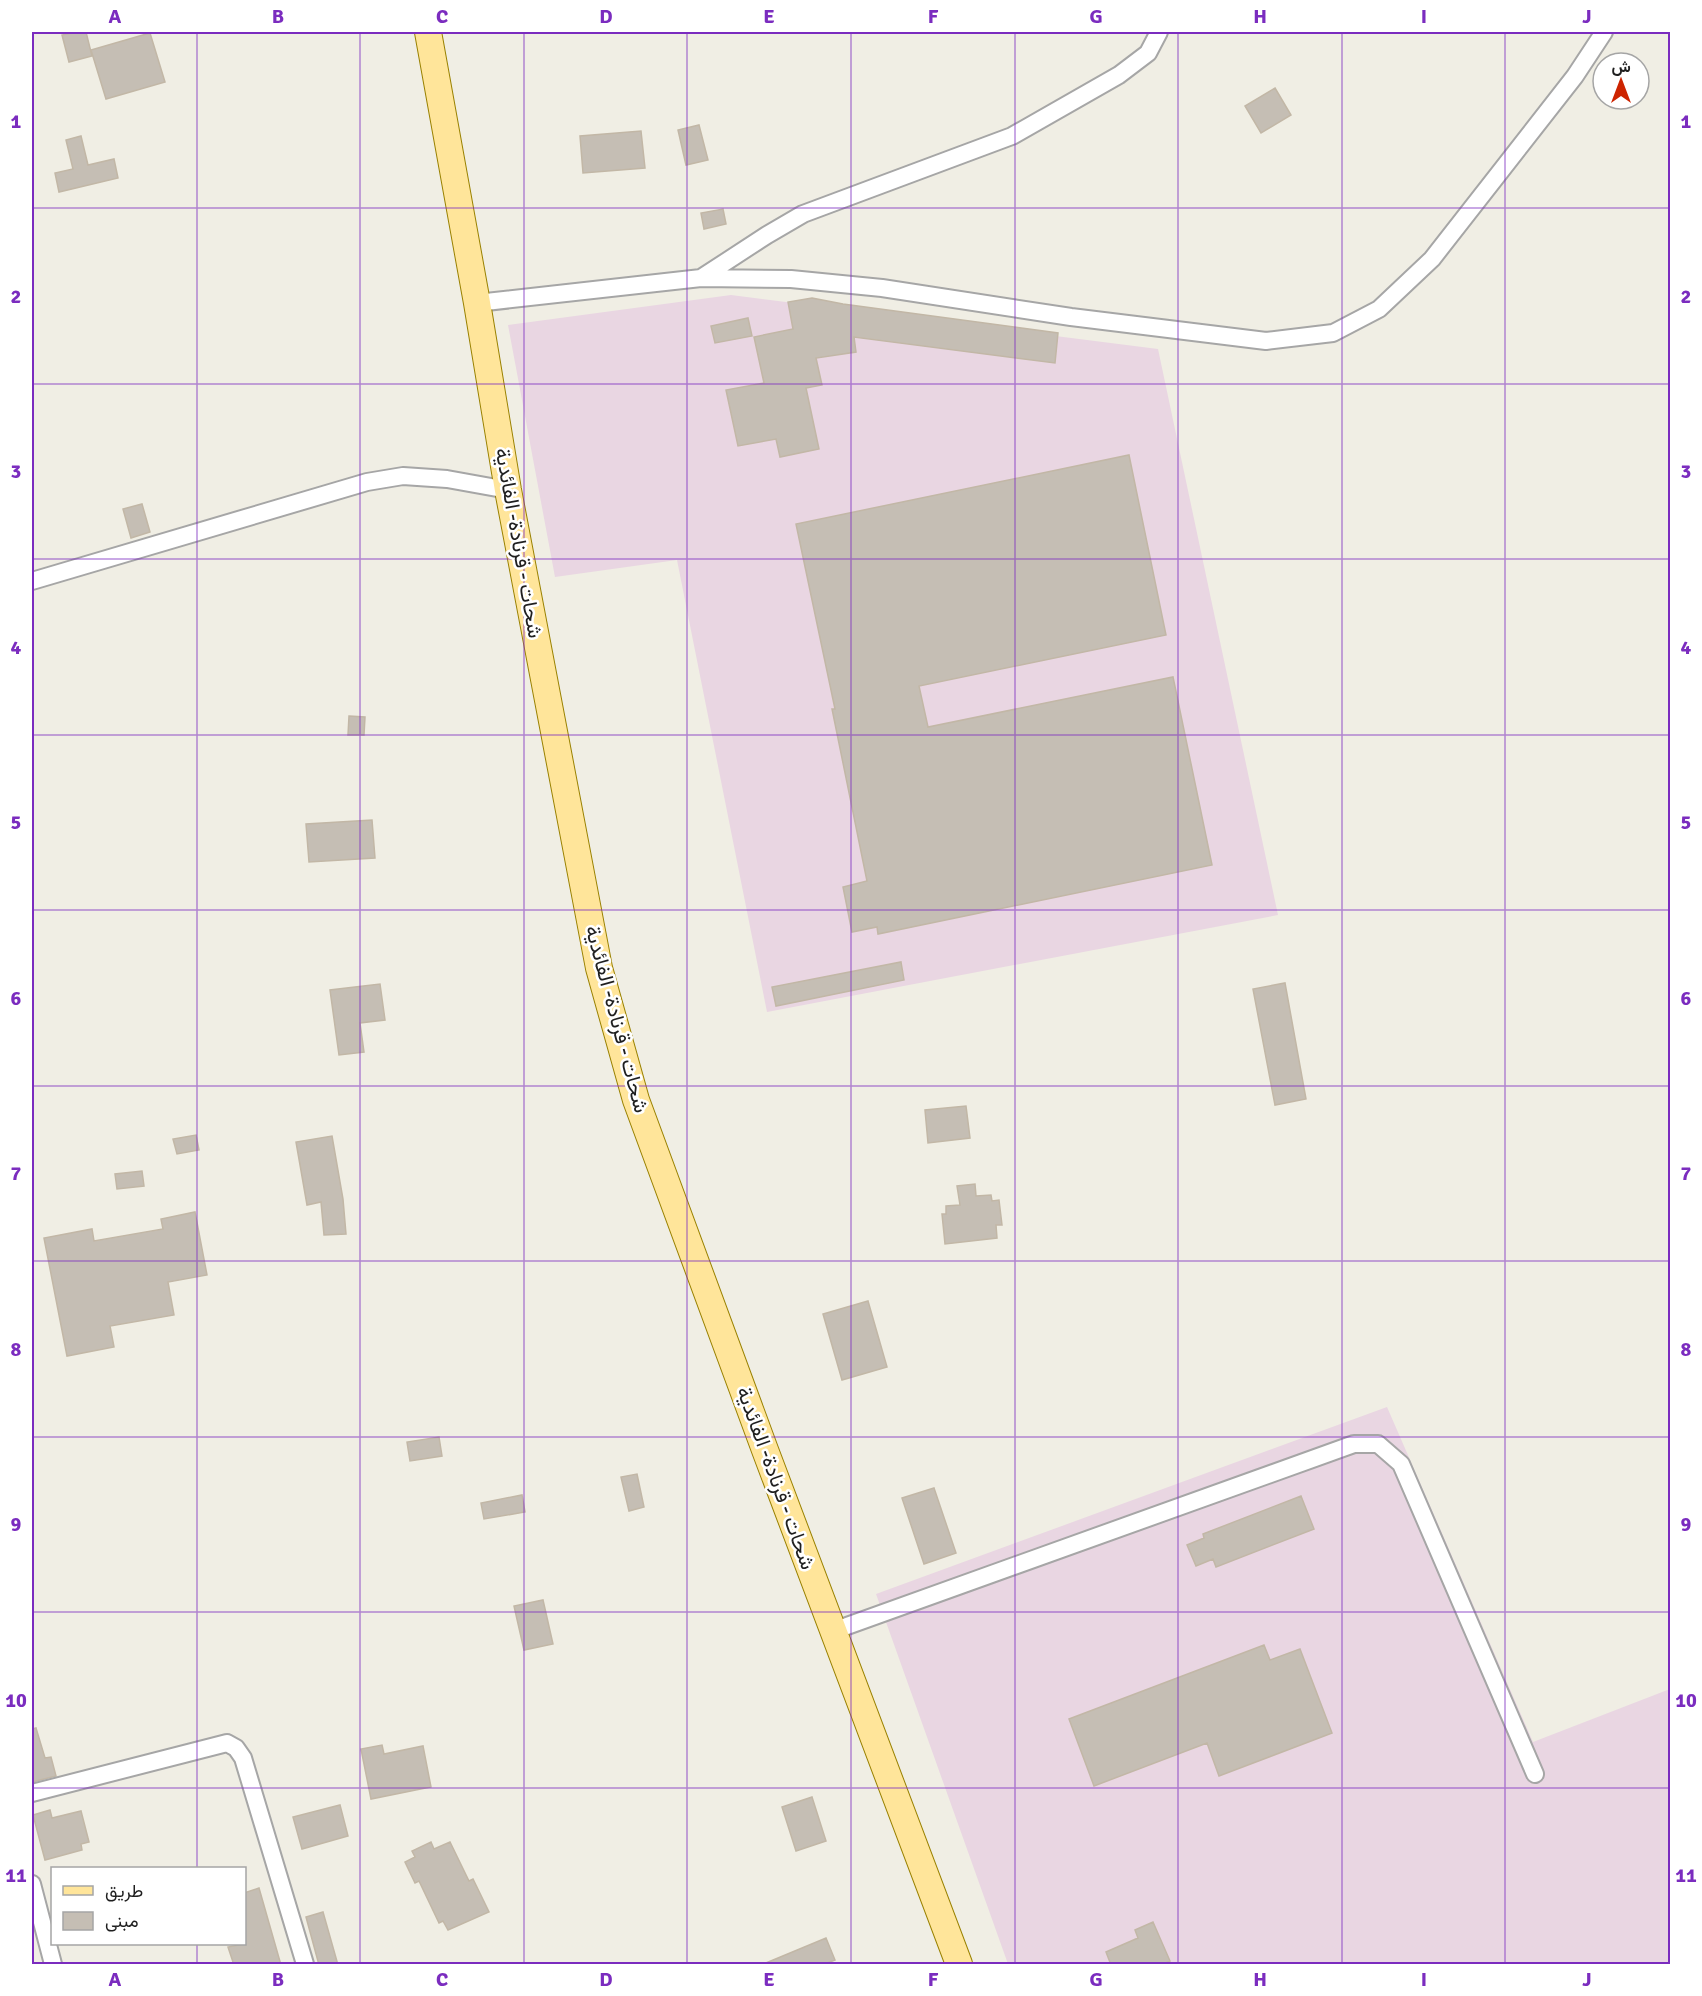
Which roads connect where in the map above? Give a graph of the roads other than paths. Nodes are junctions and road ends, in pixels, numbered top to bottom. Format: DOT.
graph roads {
  1 [pos="428,32"];
  2 [pos="1159,32"];
  3 [pos="1604,32"];
  4 [pos="701,278"];
  5 [pos="477,303"];
  6 [pos="508,490"];
  7 [pos="32,581"];
  8 [pos="833,1631"];
  9 [pos="1534,1774"];
  10 [pos="32,1793"];
  11 [pos="32,1884"];
  12 [pos="53,1965"];
  13 [pos="305,1965"];
  14 [pos="959,1965"];
  1 -- 5 [label="main road, شحات - قرنادة- الفائدية"];
  2 -- 4 [label="street"];
  3 -- 4 [label="street"];
  4 -- 5 [label="street"];
  5 -- 6 [label="main road, شحات - قرنادة- الفائدية"];
  6 -- 7 [label="street"];
  6 -- 8 [label="main road, شحات - قرنادة- الفائدية"];
  8 -- 9 [label="street"];
  8 -- 14 [label="main road, شحات - قرنادة- الفائدية"];
  10 -- 13 [label="street"];
  11 -- 12 [label="street"];
}
